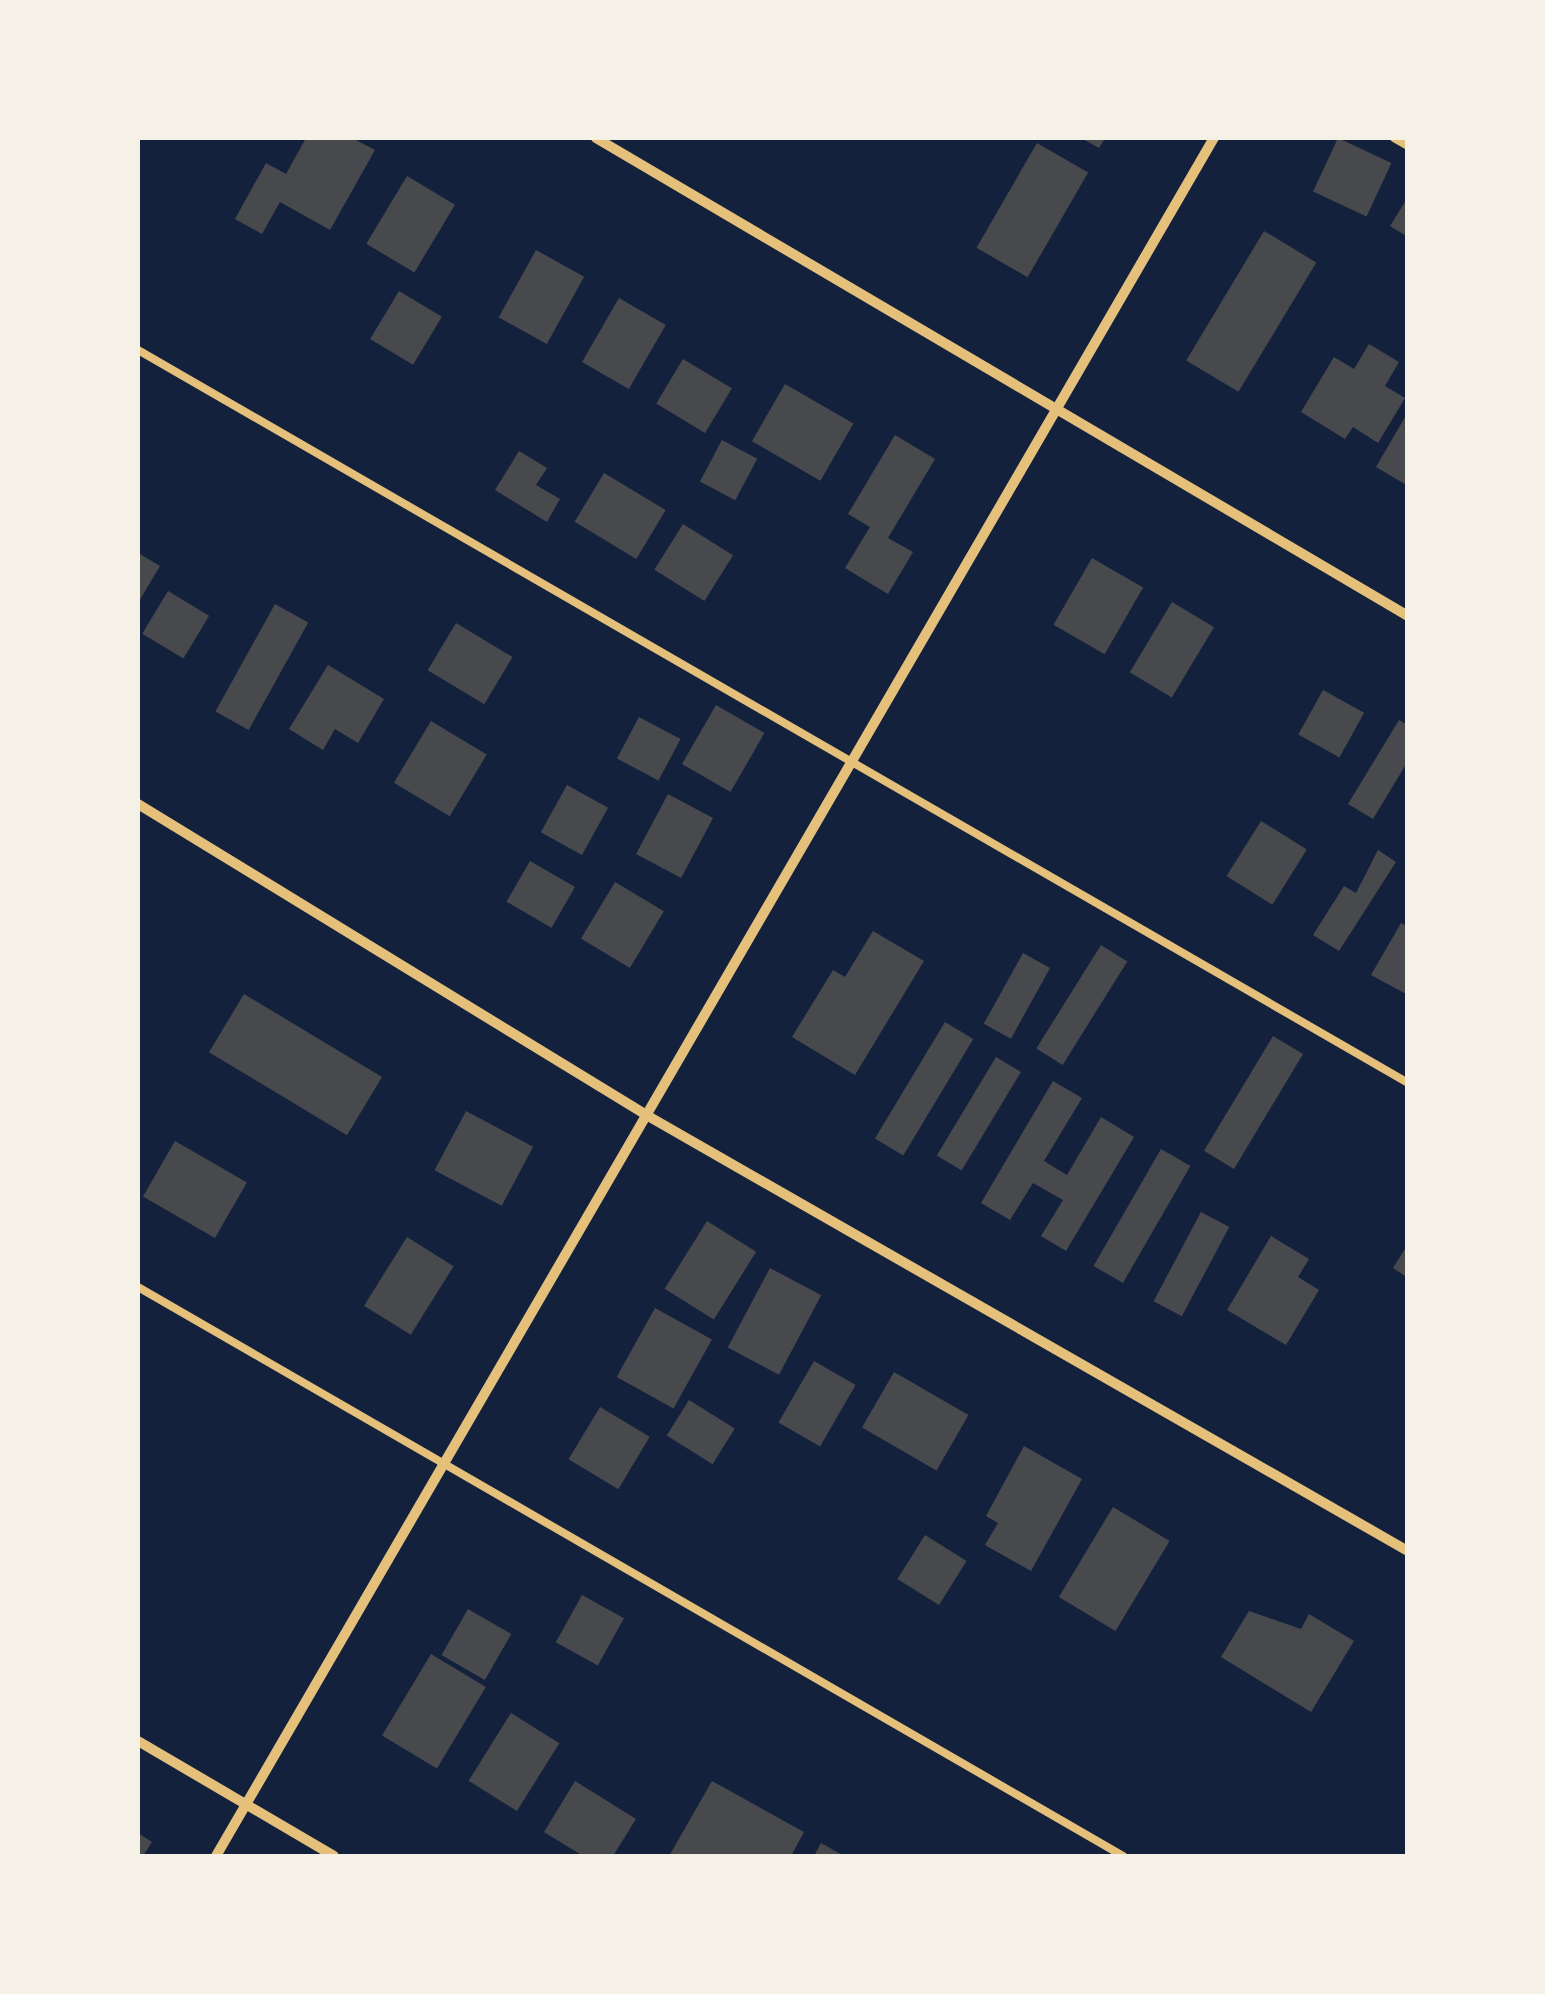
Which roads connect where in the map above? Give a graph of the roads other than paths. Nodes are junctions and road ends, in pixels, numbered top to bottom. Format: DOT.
graph roads {
  1 [pos="596,138"];
  2 [pos="1214,138"];
  3 [pos="1394,138"];
  4 [pos="1408,146"];
  5 [pos="138,350"];
  6 [pos="1054,411"];
  7 [pos="1408,616"];
  8 [pos="854,761"];
  9 [pos="138,804"];
  10 [pos="1408,1083"];
  11 [pos="648,1116"];
  12 [pos="138,1286"];
  13 [pos="447,1465"];
  14 [pos="1408,1551"];
  15 [pos="138,1742"];
  16 [pos="246,1805"];
  17 [pos="216,1856"];
  18 [pos="334,1856"];
  19 [pos="1123,1856"];
  1 -- 6 [label="street"];
  2 -- 6 [label="street"];
  3 -- 4 [label="lane"];
  5 -- 8 [label="lane"];
  6 -- 7 [label="street"];
  6 -- 8 [label="street"];
  8 -- 10 [label="lane"];
  8 -- 11 [label="street"];
  9 -- 11 [label="street"];
  11 -- 13 [label="street"];
  11 -- 14 [label="street"];
  12 -- 13 [label="lane"];
  13 -- 16 [label="street"];
  13 -- 19 [label="lane"];
  15 -- 16 [label="street"];
  16 -- 17 [label="street"];
  16 -- 18 [label="street"];
}
